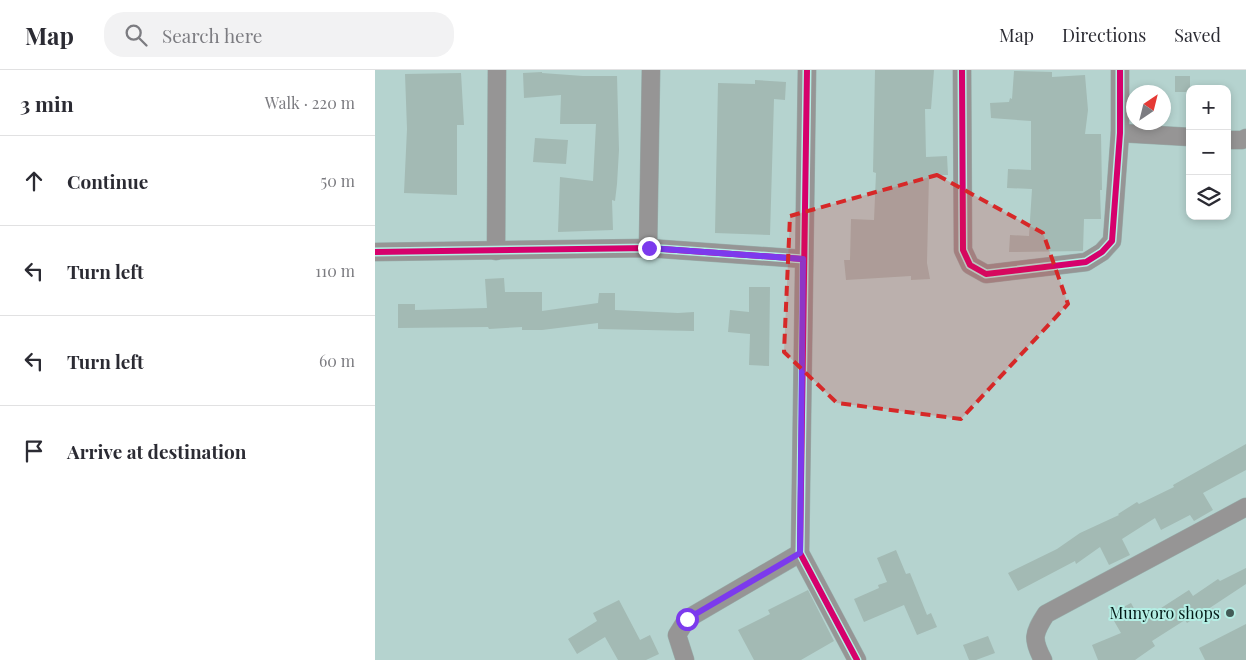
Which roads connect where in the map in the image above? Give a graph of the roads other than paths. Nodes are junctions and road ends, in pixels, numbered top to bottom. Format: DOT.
graph roads {
  1 [pos="497,70"];
  2 [pos="651,70"];
  3 [pos="807,70"];
  4 [pos="962,70"];
  5 [pos="1120,70"];
  6 [pos="1120,133"];
  7 [pos="1186,137"];
  8 [pos="1246,138"];
  9 [pos="1231,140"];
  10 [pos="649,248"];
  11 [pos="495,251"];
  12 [pos="375,252"];
  13 [pos="803,259"];
  14 [pos="1246,507"];
  15 [pos="800,553"];
  16 [pos="685,660"];
  17 [pos="857,660"];
  18 [pos="1043,660"];
  1 -- 11 [label="street"];
  2 -- 10 [label="street"];
  3 -- 13 [label="street"];
  4 -- 6 [label="street"];
  5 -- 6 [label="street"];
  6 -- 7 [label="street"];
  8 -- 9 [label="street"];
  10 -- 11 [label="street"];
  10 -- 13 [label="street"];
  11 -- 12 [label="street"];
  13 -- 15 [label="street"];
  14 -- 18 [label="street"];
  15 -- 16 [label="street"];
  15 -- 17 [label="street"];
}
